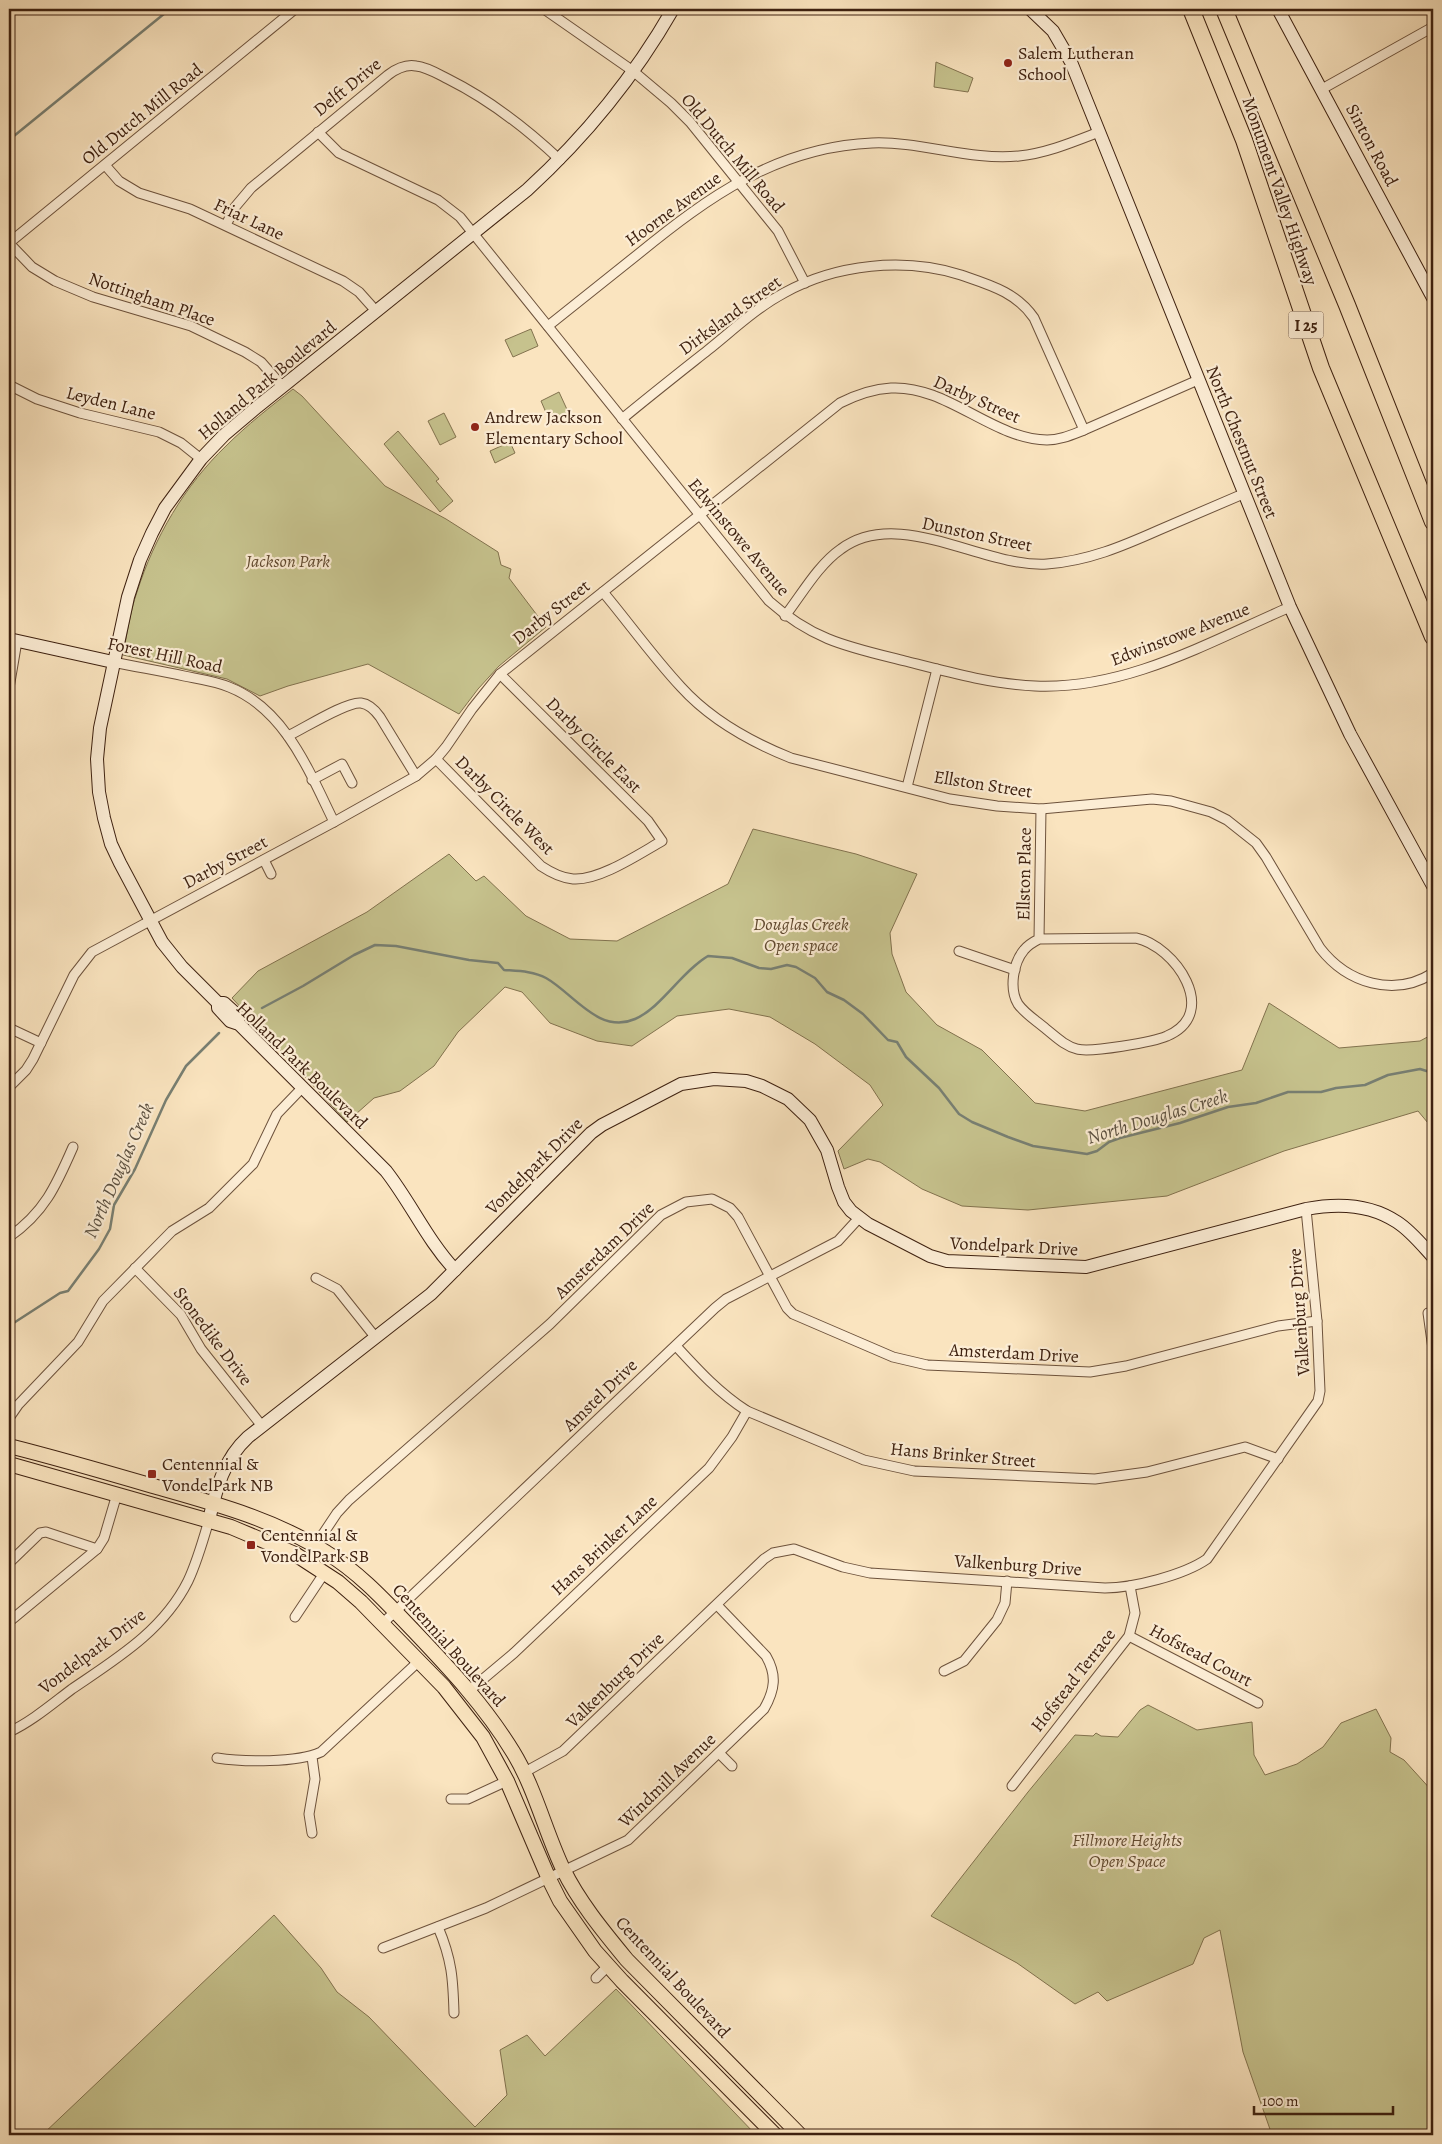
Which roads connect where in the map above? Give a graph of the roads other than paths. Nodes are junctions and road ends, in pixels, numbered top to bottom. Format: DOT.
graph roads {
  1 [pos="296,9"];
  2 [pos="544,9"];
  3 [pos="673,9"];
  4 [pos="1030,9"];
  5 [pos="1191,9"];
  6 [pos="1224,9"];
  7 [pos="1278,9"];
  8 [pos="1433,27"];
  9 [pos="633,71"];
  10 [pos="1322,89"];
  11 [pos="318,132"];
  12 [pos="1099,132"];
  13 [pos="560,160"];
  14 [pos="105,165"];
  15 [pos="739,182"];
  16 [pos="226,225"];
  17 [pos="473,234"];
  18 [pos="9,243"];
  19 [pos="804,283"];
  20 [pos="1433,298"];
  21 [pos="376,311"];
  22 [pos="548,326"];
  23 [pos="1198,380"];
  24 [pos="9,385"];
  25 [pos="283,386"];
  26 [pos="622,419"];
  27 [pos="1084,430"];
  28 [pos="202,459"];
  29 [pos="1243,494"];
  30 [pos="699,515"];
  31 [pos="1433,522"];
  32 [pos="603,592"];
  33 [pos="1290,607"];
  34 [pos="785,616"];
  35 [pos="1433,637"];
  36 [pos="13,640"];
  37 [pos="113,662"];
  38 [pos="936,669"];
  39 [pos="500,674"];
  40 [pos="9,688"];
  41 [pos="288,736"];
  42 [pos="436,759"];
  43 [pos="416,776"];
  44 [pos="312,780"];
  45 [pos="352,783"];
  46 [pos="907,787"];
  47 [pos="1041,809"];
  48 [pos="334,822"];
  49 [pos="662,841"];
  50 [pos="264,860"];
  51 [pos="272,874"];
  52 [pos="1433,886"];
  53 [pos="150,921"];
  54 [pos="1039,939"];
  55 [pos="959,951"];
  56 [pos="1015,970"];
  57 [pos="1433,973"];
  58 [pos="9,1028"];
  59 [pos="41,1043"];
  60 [pos="9,1087"];
  61 [pos="302,1088"];
  62 [pos="73,1147"];
  63 [pos="1306,1208"];
  64 [pos="859,1218"];
  65 [pos="9,1237"];
  66 [pos="1433,1257"];
  67 [pos="135,1268"];
  68 [pos="455,1270"];
  69 [pos="769,1276"];
  70 [pos="316,1278"];
  71 [pos="1428,1313"];
  72 [pos="1317,1321"];
  73 [pos="376,1338"];
  74 [pos="676,1346"];
  75 [pos="1433,1349"];
  76 [pos="747,1411"];
  77 [pos="9,1418"];
  78 [pos="262,1426"];
  79 [pos="9,1446"];
  80 [pos="1278,1459"];
  81 [pos="9,1464"];
  82 [pos="117,1494"];
  83 [pos="213,1503"];
  84 [pos="209,1520"];
  85 [pos="315,1546"];
  86 [pos="97,1549"];
  87 [pos="9,1563"];
  88 [pos="325,1572"];
  89 [pos="1007,1581"];
  90 [pos="1130,1586"];
  91 [pos="716,1605"];
  92 [pos="396,1612"];
  93 [pos="295,1617"];
  94 [pos="9,1620"];
  95 [pos="382,1624"];
  96 [pos="1129,1636"];
  97 [pos="418,1662"];
  98 [pos="944,1671"];
  99 [pos="470,1690"];
  100 [pos="1258,1703"];
  101 [pos="9,1732"];
  102 [pos="719,1752"];
  103 [pos="312,1756"];
  104 [pos="217,1758"];
  105 [pos="732,1766"];
  106 [pos="523,1773"];
  107 [pos="507,1781"];
  108 [pos="1012,1786"];
  109 [pos="451,1800"];
  110 [pos="312,1833"];
  111 [pos="564,1871"];
  112 [pos="549,1879"];
  113 [pos="438,1927"];
  114 [pos="383,1948"];
  115 [pos="608,1966"];
  116 [pos="596,1978"];
  117 [pos="454,2014"];
  118 [pos="775,2135"];
  119 [pos="800,2135"];
  1 -- 14 [label="street, Old Dutch Mill Road"];
  2 -- 9 [label="street, Old Dutch Mill Road"];
  3 -- 9 [label="street, Holland Park Boulevard"];
  4 -- 12 [label="street, North Chestnut Street"];
  5 -- 35 [label="highway, Monument Valley Highway / I 25"];
  6 -- 31 [label="highway, Monument Valley Highway / I 25"];
  7 -- 10 [label="street, Sinton Road"];
  8 -- 10 [label="street"];
  9 -- 13 [label="street, Holland Park Boulevard"];
  9 -- 15 [label="street, Old Dutch Mill Road"];
  10 -- 20 [label="street, Sinton Road"];
  11 -- 13 [label="street, Delft Drive"];
  11 -- 16 [label="street, Delft Drive"];
  11 -- 17 [label="street, Edwinstowe Avenue"];
  12 -- 15 [label="street, Hoorne Avenue"];
  12 -- 23 [label="street, North Chestnut Street"];
  13 -- 17 [label="street, Holland Park Boulevard"];
  14 -- 16 [label="street, Friar Lane"];
  14 -- 18 [label="street, Old Dutch Mill Road"];
  15 -- 19 [label="street, Old Dutch Mill Road"];
  15 -- 22 [label="street, Hoorne Avenue"];
  16 -- 21 [label="street, Friar Lane"];
  17 -- 21 [label="street, Holland Park Boulevard"];
  17 -- 22 [label="street, Edwinstowe Avenue"];
  18 -- 25 [label="street, Nottingham Place"];
  19 -- 26 [label="street, Dirksland Street"];
  19 -- 27 [label="street, Dirksland Street"];
  21 -- 25 [label="street, Holland Park Boulevard"];
  22 -- 26 [label="street, Edwinstowe Avenue"];
  23 -- 27 [label="street, Darby Street"];
  23 -- 29 [label="street, North Chestnut Street"];
  24 -- 28 [label="street, Leyden Lane"];
  25 -- 28 [label="street, Holland Park Boulevard"];
  26 -- 30 [label="street, Edwinstowe Avenue"];
  27 -- 30 [label="street, Darby Street"];
  28 -- 37 [label="street, Holland Park Boulevard"];
  29 -- 33 [label="street, North Chestnut Street"];
  29 -- 34 [label="street, Dunston Street"];
  30 -- 32 [label="street, Darby Street"];
  30 -- 34 [label="street, Edwinstowe Avenue"];
  32 -- 39 [label="street, Darby Street"];
  32 -- 46 [label="street, Ellston Street"];
  33 -- 38 [label="street, Edwinstowe Avenue"];
  33 -- 52 [label="street, North Chestnut Street"];
  34 -- 38 [label="street, Edwinstowe Avenue"];
  36 -- 37 [label="street, Forest Hill Road"];
  36 -- 40 [label="street"];
  37 -- 41 [label="street, Forest Hill Road"];
  37 -- 53 [label="street, Holland Park Boulevard"];
  38 -- 46 [label="street"];
  39 -- 42 [label="street, Darby Street"];
  39 -- 49 [label="street, Darby Circle East"];
  41 -- 43 [label="street"];
  41 -- 44 [label="street, Forest Hill Road"];
  42 -- 43 [label="street, Darby Street"];
  42 -- 49 [label="street, Darby Circle West"];
  43 -- 48 [label="street, Darby Street"];
  44 -- 45 [label="street"];
  44 -- 48 [label="street, Forest Hill Road"];
  46 -- 47 [label="street, Ellston Street"];
  47 -- 54 [label="street, Ellston Place"];
  47 -- 57 [label="street, Ellston Street"];
  48 -- 50 [label="street, Darby Street"];
  50 -- 51 [label="street"];
  50 -- 53 [label="street, Darby Street"];
  53 -- 59 [label="street, Darby Street"];
  53 -- 61 [label="street, Holland Park Boulevard"];
  54 -- 56 [label="street, Ellston Place"];
  54 -- 56 [label="street, Ellston Place"];
  55 -- 56 [label="street"];
  58 -- 59 [label="street"];
  59 -- 60 [label="street, Darby Street"];
  61 -- 67 [label="street"];
  61 -- 68 [label="street, Holland Park Boulevard"];
  62 -- 65 [label="street"];
  63 -- 64 [label="street, Vondelpark Drive"];
  63 -- 66 [label="street, Vondelpark Drive"];
  63 -- 72 [label="street, Valkenburg Drive"];
  64 -- 68 [label="street, Vondelpark Drive"];
  64 -- 69 [label="street, Amstel Drive"];
  67 -- 77 [label="street"];
  67 -- 78 [label="street, Stonedike Drive"];
  68 -- 73 [label="street, Vondelpark Drive"];
  69 -- 72 [label="street, Amsterdam Drive"];
  69 -- 74 [label="street, Amstel Drive"];
  69 -- 85 [label="street, Amsterdam Drive"];
  70 -- 73 [label="street"];
  71 -- 75 [label="street"];
  72 -- 80 [label="street, Valkenburg Drive"];
  73 -- 78 [label="street, Vondelpark Drive"];
  74 -- 76 [label="street, Hans Brinker Street"];
  74 -- 92 [label="street, Amstel Drive"];
  76 -- 80 [label="street, Hans Brinker Street"];
  76 -- 99 [label="street, Hans Brinker Lane"];
  78 -- 83 [label="street, Vondelpark Drive"];
  79 -- 83 [label="main road, Centennial Boulevard"];
  80 -- 90 [label="street, Valkenburg Drive"];
  81 -- 82 [label="main road, Centennial Boulevard"];
  82 -- 84 [label="main road, Centennial Boulevard"];
  82 -- 86 [label="street"];
  83 -- 84 [label="street, Vondelpark Drive"];
  83 -- 85 [label="main road, Centennial Boulevard"];
  84 -- 88 [label="main road, Centennial Boulevard"];
  84 -- 101 [label="street, Vondelpark Drive"];
  85 -- 92 [label="main road, Centennial Boulevard"];
  86 -- 87 [label="street"];
  86 -- 94 [label="street"];
  88 -- 93 [label="street"];
  88 -- 95 [label="main road, Centennial Boulevard"];
  89 -- 90 [label="street, Valkenburg Drive"];
  89 -- 91 [label="street, Valkenburg Drive"];
  89 -- 98 [label="street"];
  90 -- 96 [label="street, Hofstead Terrace"];
  91 -- 102 [label="street, Windmill Avenue"];
  91 -- 106 [label="street, Valkenburg Drive"];
  92 -- 95 [label="street, Amstel Drive"];
  92 -- 99 [label="main road, Centennial Boulevard"];
  95 -- 97 [label="main road, Centennial Boulevard"];
  96 -- 100 [label="street, Hofstead Court"];
  96 -- 108 [label="street, Hofstead Terrace"];
  97 -- 103 [label="street"];
  97 -- 107 [label="main road, Centennial Boulevard"];
  99 -- 106 [label="main road, Centennial Boulevard"];
  102 -- 105 [label="street"];
  102 -- 111 [label="street, Windmill Avenue"];
  103 -- 104 [label="street"];
  103 -- 110 [label="street"];
  106 -- 111 [label="main road, Centennial Boulevard"];
  107 -- 109 [label="street"];
  107 -- 112 [label="main road, Centennial Boulevard"];
  111 -- 112 [label="street, Windmill Avenue"];
  111 -- 119 [label="main road, Centennial Boulevard"];
  112 -- 113 [label="street, Windmill Avenue"];
  112 -- 115 [label="main road, Centennial Boulevard"];
  113 -- 114 [label="street, Windmill Avenue"];
  113 -- 117 [label="street"];
  115 -- 116 [label="street"];
  115 -- 118 [label="main road, Centennial Boulevard"];
}
